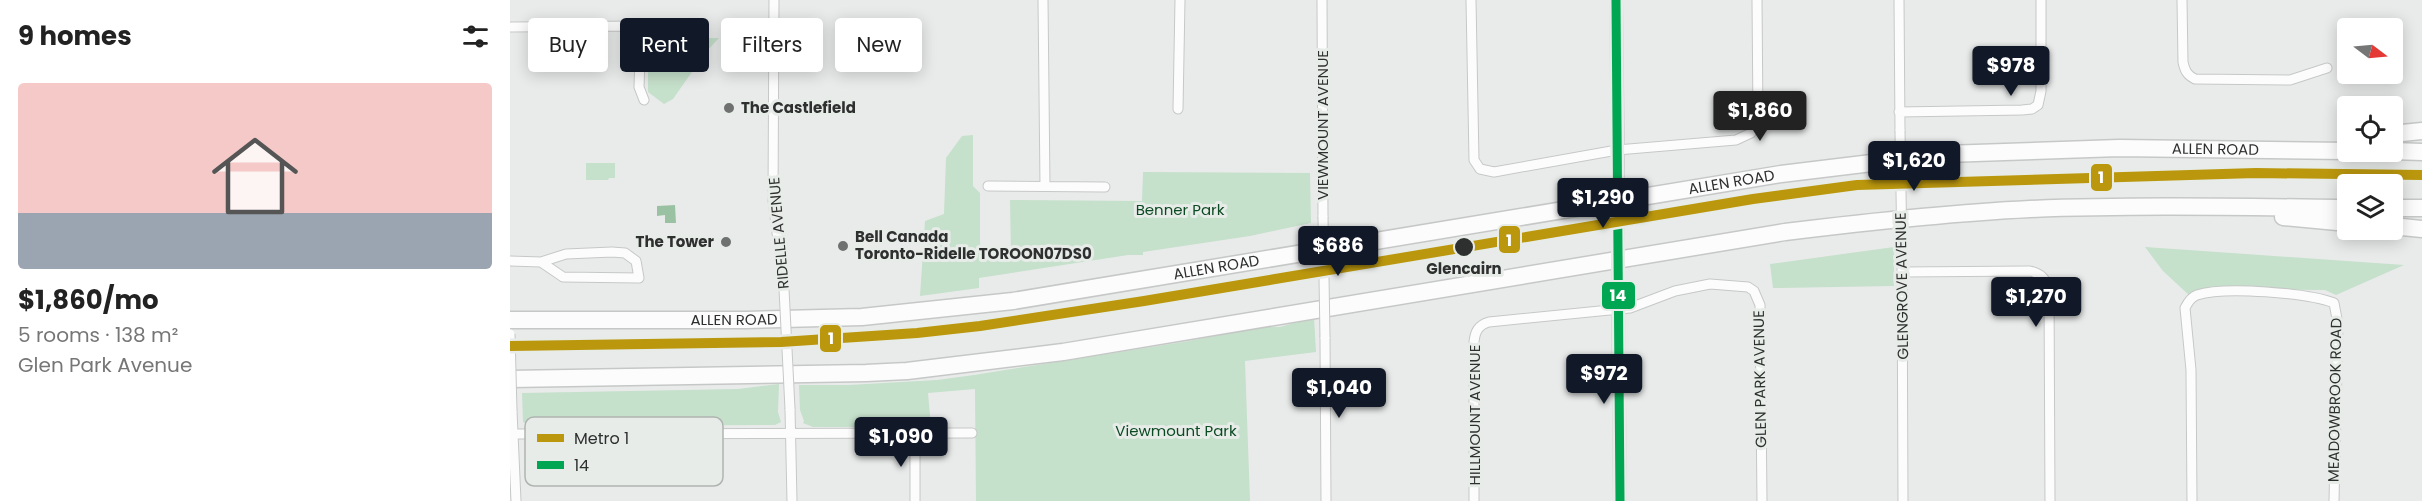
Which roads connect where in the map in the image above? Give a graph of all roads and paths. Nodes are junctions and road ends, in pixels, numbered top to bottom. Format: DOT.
graph roads {
  1 [pos="774,0"];
  2 [pos="1043,0"];
  3 [pos="1180,0"];
  4 [pos="1322,0"];
  5 [pos="1471,0"];
  6 [pos="1616,0"];
  7 [pos="1757,0"];
  8 [pos="1899,0"];
  9 [pos="2042,0"];
  10 [pos="2182,0"];
  11 [pos="510,27"];
  12 [pos="2327,68"];
  13 [pos="644,100"];
  14 [pos="1178,109"];
  15 [pos="1899,112"];
  16 [pos="2422,131"];
  17 [pos="2403,133"];
  18 [pos="2337,140"];
  19 [pos="2251,149"];
  20 [pos="1617,150"];
  21 [pos="2337,151"];
  22 [pos="2403,152"];
  23 [pos="2422,152"];
  24 [pos="988,186"];
  25 [pos="1045,186"];
  26 [pos="1105,187"];
  27 [pos="2151,207"];
  28 [pos="2337,208"];
  29 [pos="2403,208"];
  30 [pos="2422,208"];
  31 [pos="2337,222"];
  32 [pos="2403,227"];
  33 [pos="2422,229"];
  34 [pos="510,261"];
  35 [pos="541,262"];
  36 [pos="1903,272"];
  37 [pos="1619,309"];
  38 [pos="510,320"];
  39 [pos="510,334"];
  40 [pos="510,378"];
  41 [pos="972,433"];
  42 [pos="723,434"];
  43 [pos="791,434"];
  44 [pos="915,434"];
  45 [pos="514,435"];
  46 [pos="525,435"];
  47 [pos="516,501"];
  48 [pos="792,501"];
  49 [pos="915,501"];
  50 [pos="1326,501"];
  51 [pos="1474,501"];
  52 [pos="1620,501"];
  53 [pos="1762,501"];
  54 [pos="1903,501"];
  55 [pos="2050,501"];
  56 [pos="2192,501"];
  57 [pos="2334,501"];
  1 -- 43 [label="street, RIDELLE AVENUE, bridge"];
  2 -- 25 [label="street"];
  3 -- 14 [label="street"];
  4 -- 50 [label="street, VIEWMOUNT AVENUE, bridge"];
  5 -- 20 [label="street"];
  6 -- 20 [label="street"];
  7 -- 20 [label="street"];
  8 -- 15 [label="street, GLENGROVE AVENUE"];
  9 -- 15 [label="street"];
  10 -- 12 [label="street"];
  11 -- 13 [label="street"];
  15 -- 36 [label="street, GLENGROVE AVENUE, bridge"];
  16 -- 17 [label="highway"];
  18 -- 19 [label="highway"];
  19 -- 21 [label="highway, ALLEN ROAD"];
  19 -- 38 [label="highway, ALLEN ROAD"];
  20 -- 37 [label="street, bridge"];
  22 -- 23 [label="highway"];
  24 -- 25 [label="street"];
  25 -- 26 [label="street"];
  27 -- 28 [label="highway"];
  27 -- 31 [label="highway"];
  27 -- 40 [label="highway"];
  29 -- 30 [label="highway"];
  32 -- 33 [label="highway"];
  34 -- 35 [label="street"];
  35 -- 35 [label="street"];
  36 -- 54 [label="street, GLENGROVE AVENUE"];
  36 -- 55 [label="street"];
  37 -- 51 [label="street, HILLMOUNT AVENUE"];
  37 -- 52 [label="street"];
  37 -- 53 [label="street, GLEN PARK AVENUE"];
  39 -- 45 [label="street, bridge"];
  41 -- 44 [label="street"];
  42 -- 43 [label="street"];
  43 -- 44 [label="street"];
  43 -- 48 [label="street, RIDELLE AVENUE"];
  44 -- 49 [label="street"];
  45 -- 46 [label="street"];
  45 -- 47 [label="street"];
  56 -- 57 [label="street, MEADOWBROOK ROAD"];
}
